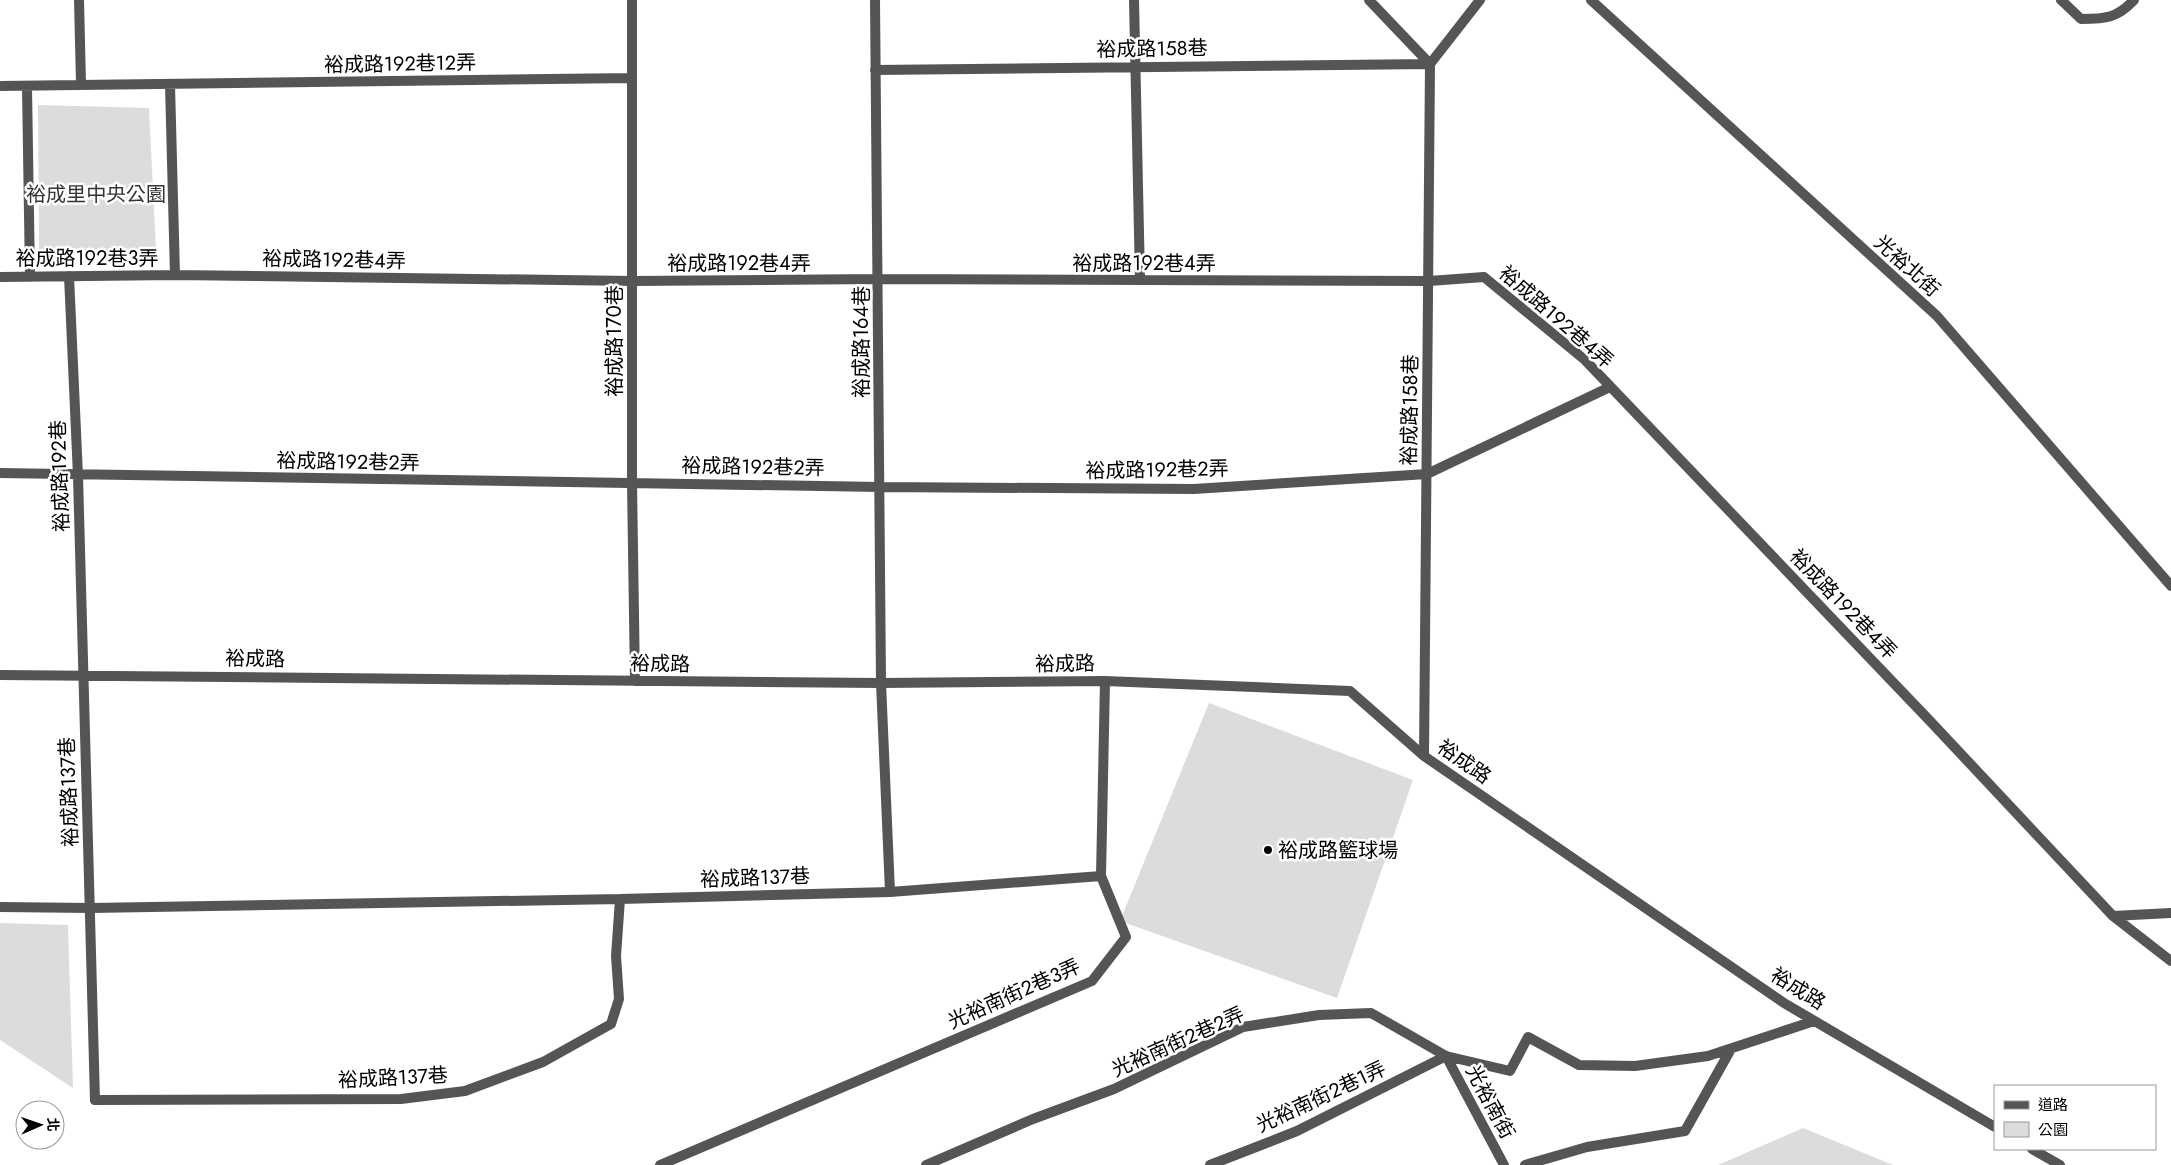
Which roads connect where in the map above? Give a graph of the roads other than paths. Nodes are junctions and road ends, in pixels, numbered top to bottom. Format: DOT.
graph roads {
  1 [pos="79,0"];
  2 [pos="632,0"];
  3 [pos="875,0"];
  4 [pos="1134,0"];
  5 [pos="1369,0"];
  6 [pos="1480,0"];
  7 [pos="1591,0"];
  8 [pos="2061,0"];
  9 [pos="2134,0"];
  10 [pos="1430,64"];
  11 [pos="1135,66"];
  12 [pos="876,70"];
  13 [pos="632,78"];
  14 [pos="81,84"];
  15 [pos="170,85"];
  16 [pos="0,86"];
  17 [pos="27,87"];
  18 [pos="175,275"];
  19 [pos="0,276"];
  20 [pos="68,276"];
  21 [pos="30,277"];
  22 [pos="878,279"];
  23 [pos="1140,280"];
  24 [pos="632,281"];
  25 [pos="1428,281"];
  26 [pos="1610,387"];
  27 [pos="0,473"];
  28 [pos="1427,474"];
  29 [pos="78,476"];
  30 [pos="632,483"];
  31 [pos="880,486"];
  32 [pos="2171,586"];
  33 [pos="0,675"];
  34 [pos="82,675"];
  35 [pos="635,681"];
  36 [pos="1105,681"];
  37 [pos="882,683"];
  38 [pos="1424,756"];
  39 [pos="1101,876"];
  40 [pos="890,892"];
  41 [pos="620,900"];
  42 [pos="0,906"];
  43 [pos="91,908"];
  44 [pos="2171,913"];
  45 [pos="2113,916"];
  46 [pos="2171,961"];
  47 [pos="1814,1021"];
  48 [pos="1731,1049"];
  49 [pos="1446,1056"];
  50 [pos="1994,1126"];
  51 [pos="2034,1150"];
  52 [pos="660,1165"];
  53 [pos="926,1165"];
  54 [pos="1210,1165"];
  55 [pos="1504,1165"];
  56 [pos="1525,1165"];
  57 [pos="2060,1165"];
  1 -- 14 [label="street"];
  2 -- 13 [label="street, 裕成路170巷"];
  3 -- 12 [label="street, 裕成路164巷"];
  4 -- 11 [label="street"];
  5 -- 10 [label="street"];
  6 -- 10 [label="street"];
  7 -- 32 [label="street, 光裕北街"];
  8 -- 9 [label="street"];
  10 -- 11 [label="street, 裕成路158巷"];
  10 -- 25 [label="street, 裕成路158巷"];
  11 -- 12 [label="street, 裕成路158巷"];
  11 -- 23 [label="street"];
  12 -- 22 [label="street, 裕成路164巷"];
  13 -- 15 [label="street, 裕成路192巷12弄"];
  13 -- 24 [label="street, 裕成路170巷"];
  14 -- 15 [label="street, 裕成路192巷12弄"];
  14 -- 17 [label="street, 裕成路192巷12弄"];
  15 -- 18 [label="street"];
  16 -- 17 [label="street, 裕成路192巷12弄"];
  17 -- 21 [label="street"];
  18 -- 20 [label="street, 裕成路192巷3弄"];
  18 -- 24 [label="street, 裕成路192巷4弄"];
  19 -- 21 [label="street, 裕成路192巷3弄"];
  20 -- 21 [label="street, 裕成路192巷3弄"];
  20 -- 29 [label="street, 裕成路192巷"];
  22 -- 23 [label="street, 裕成路192巷4弄"];
  22 -- 24 [label="street, 裕成路192巷4弄"];
  22 -- 31 [label="street, 裕成路164巷"];
  23 -- 25 [label="street, 裕成路192巷4弄"];
  24 -- 30 [label="street, 裕成路170巷"];
  25 -- 26 [label="street, 裕成路192巷4弄"];
  25 -- 28 [label="street, 裕成路158巷"];
  26 -- 28 [label="street"];
  26 -- 45 [label="street, 裕成路192巷4弄"];
  27 -- 29 [label="street, 裕成路192巷2弄"];
  28 -- 31 [label="street, 裕成路192巷2弄"];
  28 -- 38 [label="street, 裕成路158巷"];
  29 -- 30 [label="street, 裕成路192巷2弄"];
  29 -- 34 [label="street, 裕成路192巷"];
  30 -- 31 [label="street, 裕成路192巷2弄"];
  30 -- 35 [label="street, 裕成路170巷"];
  31 -- 37 [label="street, 裕成路164巷"];
  33 -- 34 [label="street, 裕成路"];
  34 -- 35 [label="street, 裕成路"];
  34 -- 43 [label="street, 裕成路137巷"];
  35 -- 37 [label="street, 裕成路"];
  36 -- 37 [label="street, 裕成路"];
  36 -- 38 [label="street, 裕成路"];
  36 -- 39 [label="street, 光裕南街2巷3弄"];
  37 -- 40 [label="street, 裕成路164巷"];
  38 -- 47 [label="street, 裕成路"];
  39 -- 40 [label="street, 裕成路137巷"];
  39 -- 52 [label="street, 光裕南街2巷3弄"];
  40 -- 41 [label="street, 裕成路137巷"];
  41 -- 43 [label="street, 裕成路137巷"];
  41 -- 43 [label="street, 裕成路137巷"];
  42 -- 43 [label="street, 裕成路137巷"];
  44 -- 45 [label="street"];
  45 -- 46 [label="street, 裕成路192巷4弄"];
  47 -- 48 [label="street"];
  47 -- 50 [label="street, 裕成路"];
  48 -- 49 [label="street, 光裕南街2巷2弄"];
  48 -- 56 [label="street"];
  49 -- 53 [label="street, 光裕南街2巷2弄"];
  49 -- 54 [label="street, 光裕南街2巷1弄"];
  49 -- 55 [label="street, 光裕南街"];
  51 -- 57 [label="street"];
}
